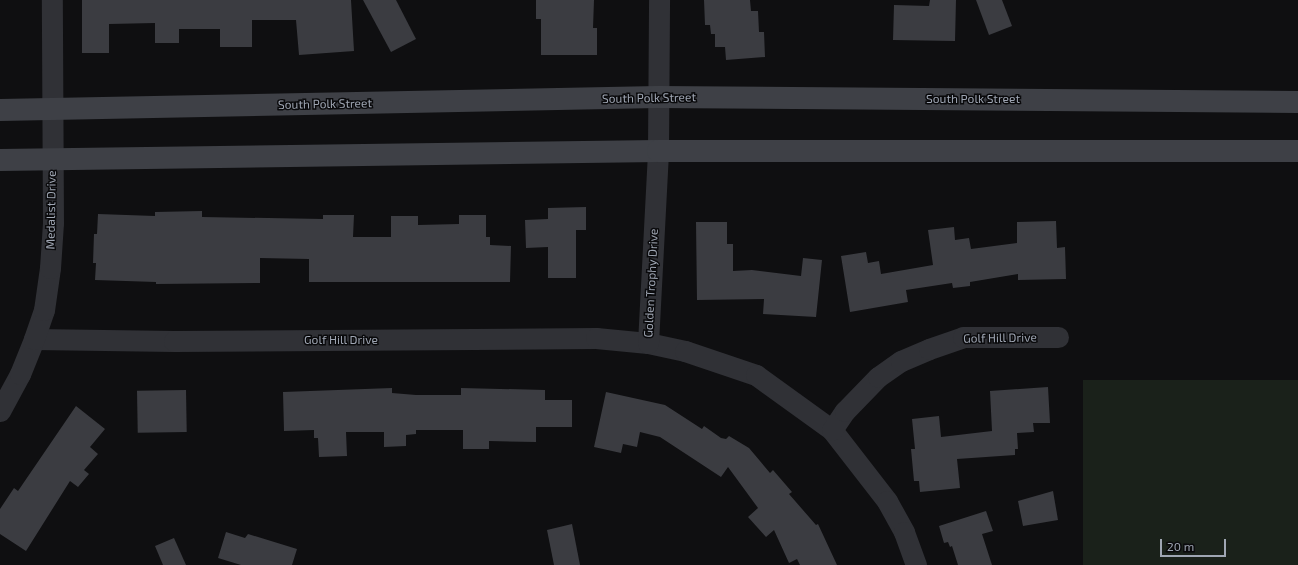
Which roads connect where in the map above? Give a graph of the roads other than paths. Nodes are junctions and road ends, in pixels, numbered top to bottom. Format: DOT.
graph roads {
  1 [pos="52,0"];
  2 [pos="660,0"];
  3 [pos="658,97"];
  4 [pos="1298,102"];
  5 [pos="0,110"];
  6 [pos="52,110"];
  7 [pos="658,151"];
  8 [pos="1298,151"];
  9 [pos="0,160"];
  10 [pos="52,160"];
  11 [pos="1058,337"];
  12 [pos="34,339"];
  13 [pos="648,343"];
  14 [pos="0,411"];
  15 [pos="832,430"];
  16 [pos="916,565"];
  1 -- 6 [label="street, Medalist Drive"];
  2 -- 3 [label="street, Golden Trophy Drive"];
  3 -- 4 [label="main road, South Polk Street"];
  3 -- 6 [label="main road, South Polk Street"];
  3 -- 7 [label="street, Golden Trophy Drive"];
  5 -- 6 [label="main road, South Polk Street"];
  6 -- 10 [label="street, Medalist Drive"];
  7 -- 8 [label="main road"];
  7 -- 10 [label="main road"];
  7 -- 13 [label="street, Golden Trophy Drive"];
  9 -- 10 [label="main road"];
  10 -- 12 [label="street, Medalist Drive"];
  11 -- 15 [label="street, Golf Hill Drive"];
  12 -- 13 [label="street, Golf Hill Drive"];
  12 -- 14 [label="street, Medalist Drive"];
  13 -- 15 [label="street, Golden Trophy Drive"];
  15 -- 16 [label="street, Golden Trophy Drive"];
}
